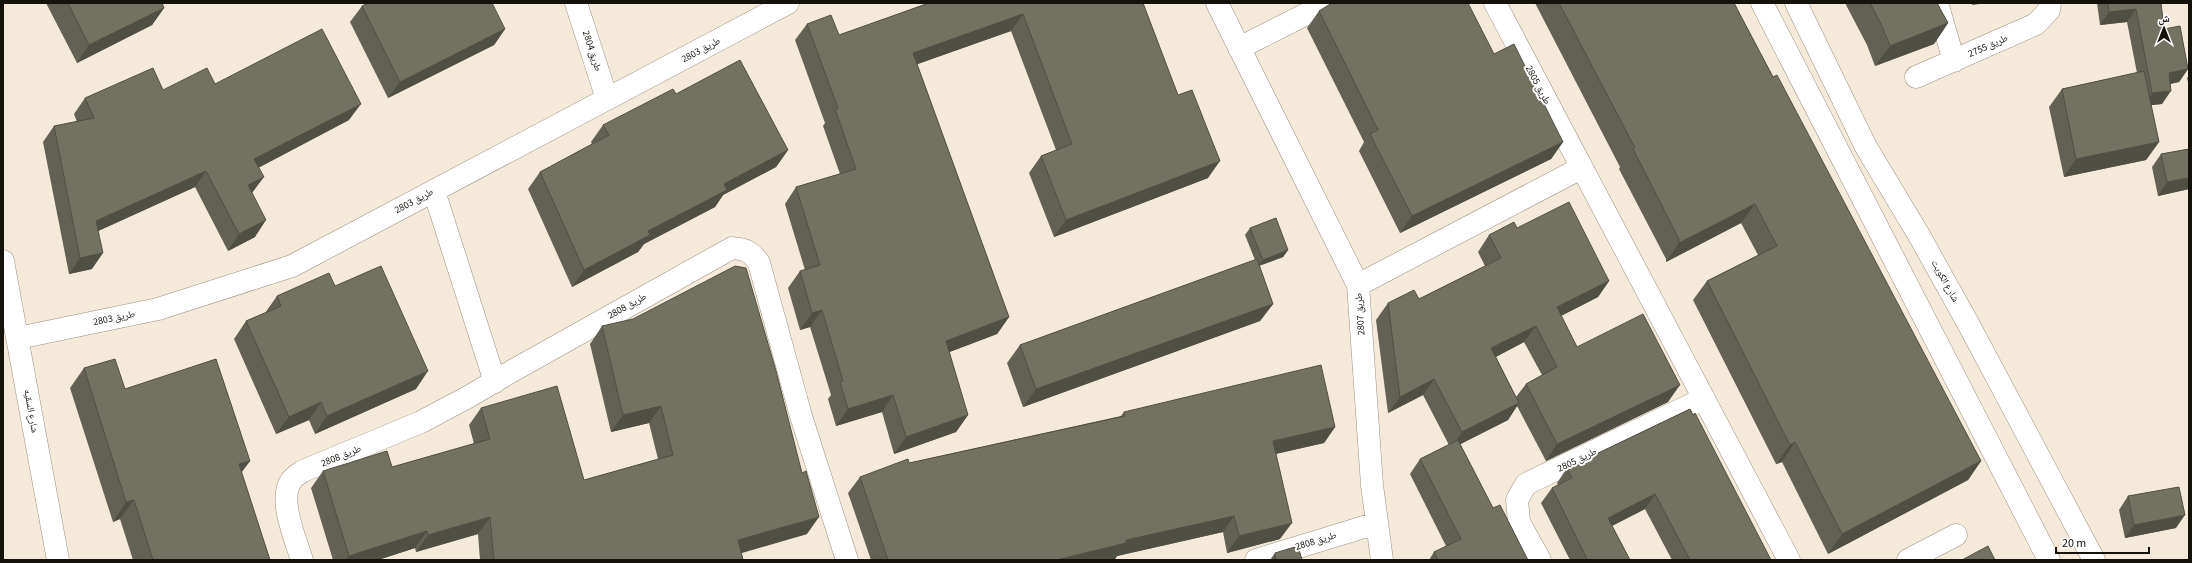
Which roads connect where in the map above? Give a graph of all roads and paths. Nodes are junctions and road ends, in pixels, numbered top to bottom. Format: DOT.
graph roads {
  1 [pos="576,3"];
  2 [pos="788,3"];
  3 [pos="1217,3"];
  4 [pos="1328,3"];
  5 [pos="1495,3"];
  6 [pos="1762,3"];
  7 [pos="1796,3"];
  8 [pos="1937,3"];
  9 [pos="2050,3"];
  10 [pos="1239,48"];
  11 [pos="1954,61"];
  12 [pos="1916,77"];
  13 [pos="607,99"];
  14 [pos="1582,168"];
  15 [pos="434,191"];
  16 [pos="3,261"];
  17 [pos="1358,285"];
  18 [pos="18,338"];
  19 [pos="495,382"];
  20 [pos="1703,398"];
  21 [pos="1377,523"];
  22 [pos="1956,535"];
  23 [pos="58,560"];
  24 [pos="302,560"];
  25 [pos="847,560"];
  26 [pos="1256,560"];
  27 [pos="1382,560"];
  28 [pos="1540,560"];
  29 [pos="1789,560"];
  30 [pos="1908,560"];
  31 [pos="2050,560"];
  32 [pos="2094,560"];
  1 -- 13 [label="street, طريق 2804"];
  2 -- 13 [label="street, طريق 2803"];
  3 -- 10 [label="street, طريق 2807"];
  4 -- 10 [label="street"];
  5 -- 14 [label="street, طريق 2805"];
  6 -- 31 [label="street"];
  7 -- 32 [label="street, شارع الكويت"];
  8 -- 11 [label="street"];
  9 -- 11 [label="street, طريق 2755"];
  10 -- 17 [label="street, طريق 2807"];
  11 -- 12 [label="street, طريق 2755"];
  13 -- 15 [label="street, طريق 2803"];
  14 -- 17 [label="street"];
  14 -- 20 [label="street, طريق 2805"];
  15 -- 18 [label="street, طريق 2803"];
  15 -- 19 [label="street"];
  16 -- 18 [label="street, شارع السقيه"];
  17 -- 21 [label="street, طريق 2807"];
  18 -- 23 [label="street, شارع السقيه"];
  19 -- 24 [label="street, طريق 2808"];
  19 -- 25 [label="street, طريق 2808"];
  20 -- 28 [label="street, طريق 2805"];
  20 -- 29 [label="street, طريق 2805"];
  21 -- 26 [label="street, طريق 2808"];
  21 -- 27 [label="street, طريق 2807"];
  22 -- 30 [label="street"];
}
